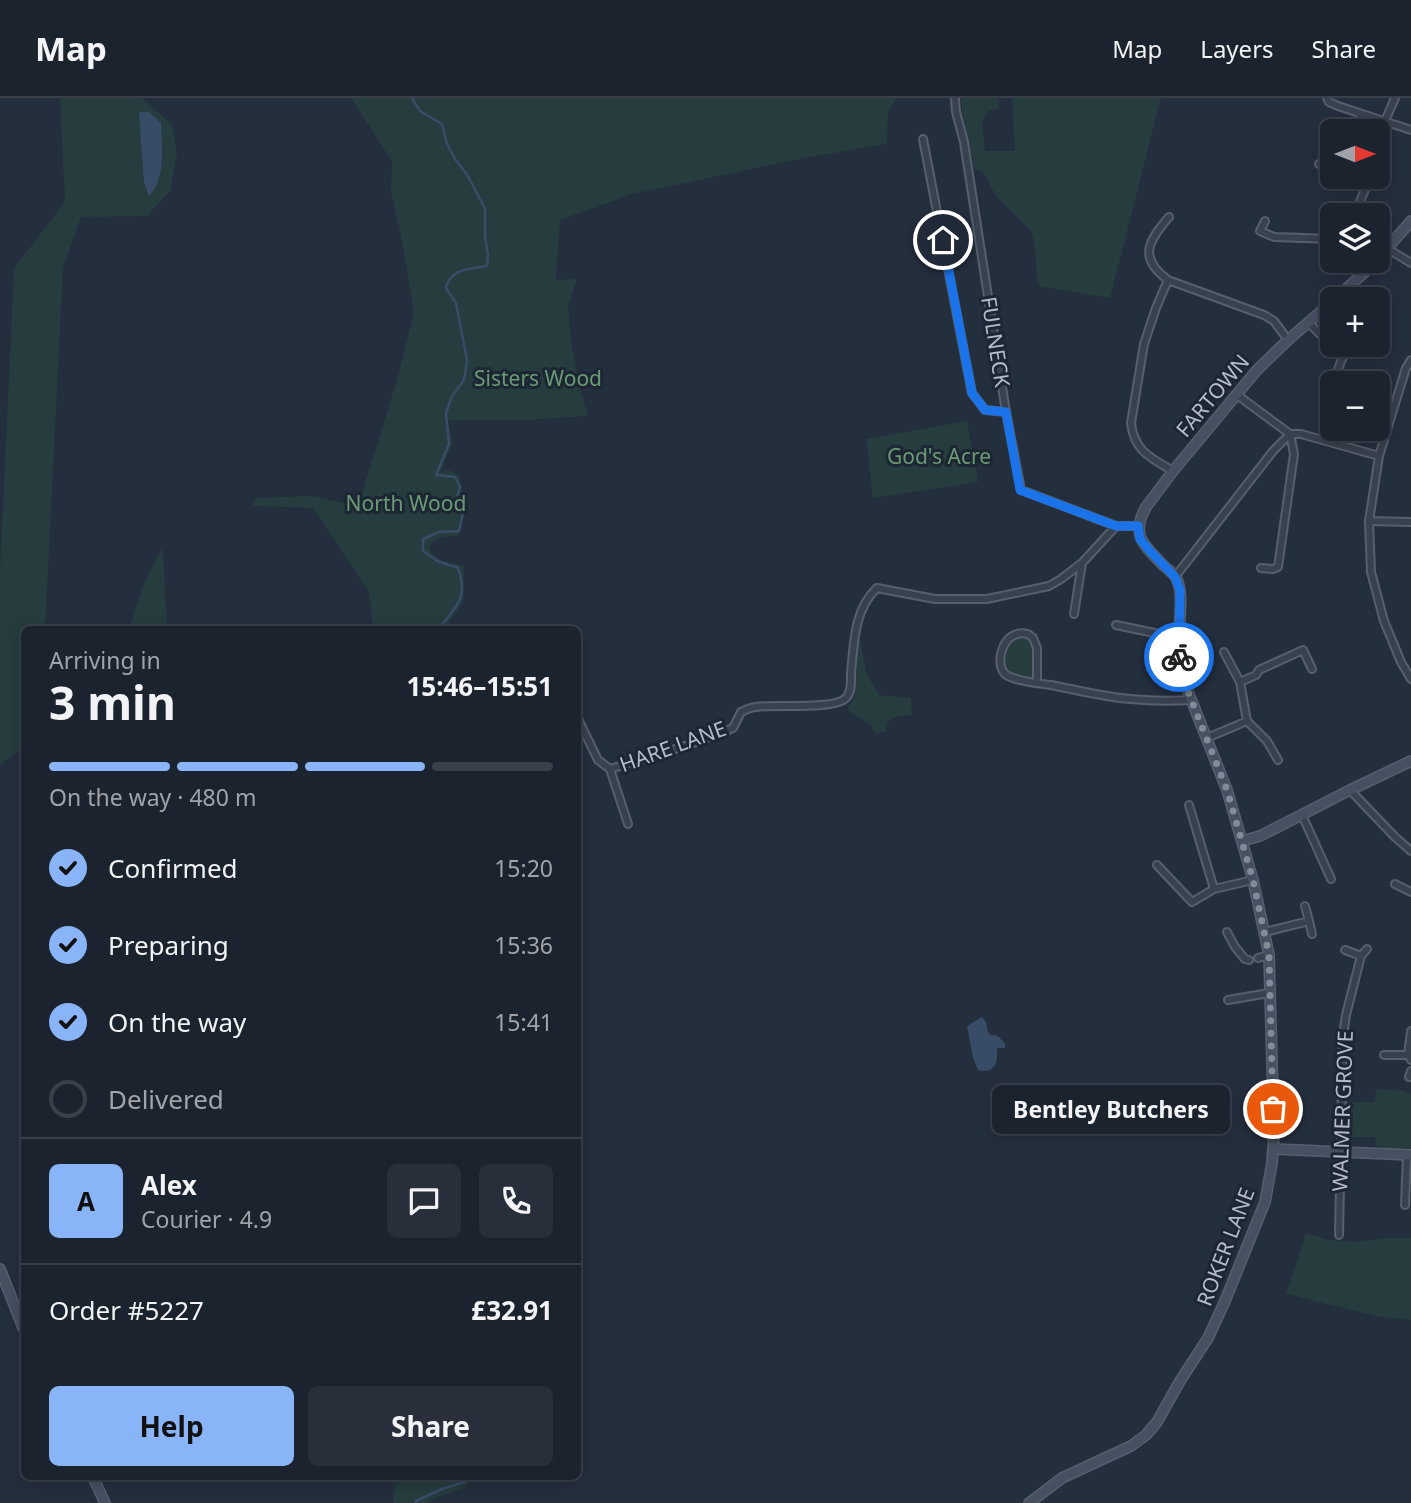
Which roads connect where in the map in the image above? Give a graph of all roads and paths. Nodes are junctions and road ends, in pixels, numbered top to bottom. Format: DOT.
graph roads {
  1 [pos="955,98"];
  2 [pos="1395,98"];
  3 [pos="1328,100"];
  4 [pos="1319,106"];
  5 [pos="1361,114"];
  6 [pos="1411,118"];
  7 [pos="1359,119"];
  8 [pos="1378,119"];
  9 [pos="1386,119"];
  10 [pos="1390,123"];
  11 [pos="1409,129"];
  12 [pos="923,139"];
  13 [pos="1169,217"];
  14 [pos="1265,221"];
  15 [pos="1411,221"];
  16 [pos="1320,239"];
  17 [pos="1390,247"];
  18 [pos="1390,250"];
  19 [pos="1411,263"];
  20 [pos="1363,273"];
  21 [pos="1168,280"];
  22 [pos="1348,287"];
  23 [pos="1320,313"];
  24 [pos="1309,323"];
  25 [pos="1288,340"];
  26 [pos="1343,358"];
  27 [pos="1411,360"];
  28 [pos="1338,371"];
  29 [pos="1236,394"];
  30 [pos="1006,412"];
  31 [pos="1290,434"];
  32 [pos="1379,456"];
  33 [pos="1173,471"];
  34 [pos="1369,520"];
  35 [pos="1411,522"];
  36 [pos="1116,526"];
  37 [pos="1138,526"];
  38 [pos="1083,563"];
  39 [pos="1261,568"];
  40 [pos="1175,577"];
  41 [pos="1074,614"];
  42 [pos="1116,625"];
  43 [pos="1179,636"];
  44 [pos="1299,642"];
  45 [pos="1303,650"];
  46 [pos="1224,652"];
  47 [pos="1312,669"];
  48 [pos="1411,679"];
  49 [pos="1240,682"];
  50 [pos="1037,683"];
  51 [pos="1191,700"];
  52 [pos="1247,721"];
  53 [pos="581,725"];
  54 [pos="1207,738"];
  55 [pos="1278,760"];
  56 [pos="1411,761"];
  57 [pos="610,769"];
  58 [pos="1350,790"];
  59 [pos="1189,805"];
  60 [pos="1302,815"];
  61 [pos="628,824"];
  62 [pos="1242,841"];
  63 [pos="1411,851"];
  64 [pos="1157,865"];
  65 [pos="1331,879"];
  66 [pos="1253,880"];
  67 [pos="1395,884"];
  68 [pos="1214,889"];
  69 [pos="1411,892"];
  70 [pos="1306,906"];
  71 [pos="1309,921"];
  72 [pos="1227,932"];
  73 [pos="1265,932"];
  74 [pos="1312,934"];
  75 [pos="1367,949"];
  76 [pos="1345,950"];
  77 [pos="1269,955"];
  78 [pos="1361,956"];
  79 [pos="1258,958"];
  80 [pos="1249,960"];
  81 [pos="1269,993"];
  82 [pos="1228,1000"];
  83 [pos="1411,1031"];
  84 [pos="1384,1055"];
  85 [pos="1409,1057"];
  86 [pos="1274,1149"];
  87 [pos="1340,1152"];
  88 [pos="1409,1155"];
  89 [pos="1405,1205"];
  90 [pos="1339,1235"];
  91 [pos="0,1269"];
  92 [pos="21,1322"];
  93 [pos="94,1480"];
  94 [pos="105,1503"];
  95 [pos="1030,1503"];
  1 -- 30 [label="street, FULNECK"];
  2 -- 9 [label="street"];
  3 -- 4 [label="street"];
  3 -- 5 [label="street"];
  5 -- 7 [label="street"];
  5 -- 8 [label="street"];
  6 -- 11 [label="street"];
  10 -- 11 [label="street"];
  12 -- 30 [label="street"];
  13 -- 21 [label="street"];
  14 -- 16 [label="street"];
  15 -- 17 [label="street, FARTOWN"];
  18 -- 19 [label="street"];
  20 -- 22 [label="street, FARTOWN"];
  21 -- 25 [label="street"];
  21 -- 33 [label="street"];
  23 -- 24 [label="street, FARTOWN"];
  24 -- 25 [label="street, FARTOWN"];
  24 -- 26 [label="street"];
  25 -- 29 [label="street, FARTOWN"];
  26 -- 28 [label="street"];
  27 -- 32 [label="street"];
  29 -- 31 [label="street"];
  29 -- 33 [label="street, FARTOWN"];
  30 -- 36 [label="street, FULNECK"];
  31 -- 32 [label="street"];
  31 -- 39 [label="street"];
  31 -- 40 [label="street"];
  32 -- 34 [label="street"];
  33 -- 37 [label="street, FARTOWN"];
  34 -- 35 [label="street"];
  34 -- 48 [label="street"];
  36 -- 37 [label="street, FULNECK"];
  36 -- 38 [label="street, HARE LANE"];
  37 -- 40 [label="street"];
  38 -- 41 [label="street"];
  38 -- 57 [label="street, HARE LANE"];
  40 -- 43 [label="street, ROKER LANE"];
  42 -- 43 [label="street"];
  43 -- 51 [label="street, ROKER LANE"];
  44 -- 45 [label="street"];
  45 -- 47 [label="street"];
  45 -- 49 [label="street"];
  46 -- 49 [label="street"];
  49 -- 52 [label="street"];
  50 -- 50 [label="street"];
  50 -- 51 [label="street"];
  51 -- 54 [label="street, ROKER LANE"];
  52 -- 54 [label="street"];
  52 -- 55 [label="street"];
  53 -- 57 [label="street"];
  54 -- 62 [label="street, ROKER LANE"];
  56 -- 58 [label="street"];
  57 -- 61 [label="street"];
  58 -- 60 [label="street"];
  58 -- 63 [label="street"];
  59 -- 68 [label="street"];
  60 -- 62 [label="street"];
  60 -- 65 [label="street"];
  62 -- 66 [label="street, ROKER LANE"];
  64 -- 68 [label="street"];
  66 -- 68 [label="street"];
  66 -- 73 [label="street, ROKER LANE"];
  67 -- 69 [label="street"];
  70 -- 71 [label="street"];
  71 -- 73 [label="street"];
  71 -- 74 [label="street"];
  72 -- 80 [label="street"];
  73 -- 77 [label="street, ROKER LANE"];
  75 -- 78 [label="street, WALMER GROVE"];
  76 -- 78 [label="street"];
  77 -- 79 [label="street"];
  77 -- 81 [label="street, ROKER LANE"];
  78 -- 87 [label="street, WALMER GROVE"];
  81 -- 82 [label="street"];
  81 -- 86 [label="street, ROKER LANE"];
  83 -- 85 [label="street"];
  84 -- 85 [label="street"];
  86 -- 87 [label="street"];
  86 -- 95 [label="street, ROKER LANE"];
  87 -- 88 [label="street"];
  87 -- 90 [label="street, WALMER GROVE"];
  88 -- 89 [label="street"];
  91 -- 92 [label="street"];
  93 -- 94 [label="street"];
}
